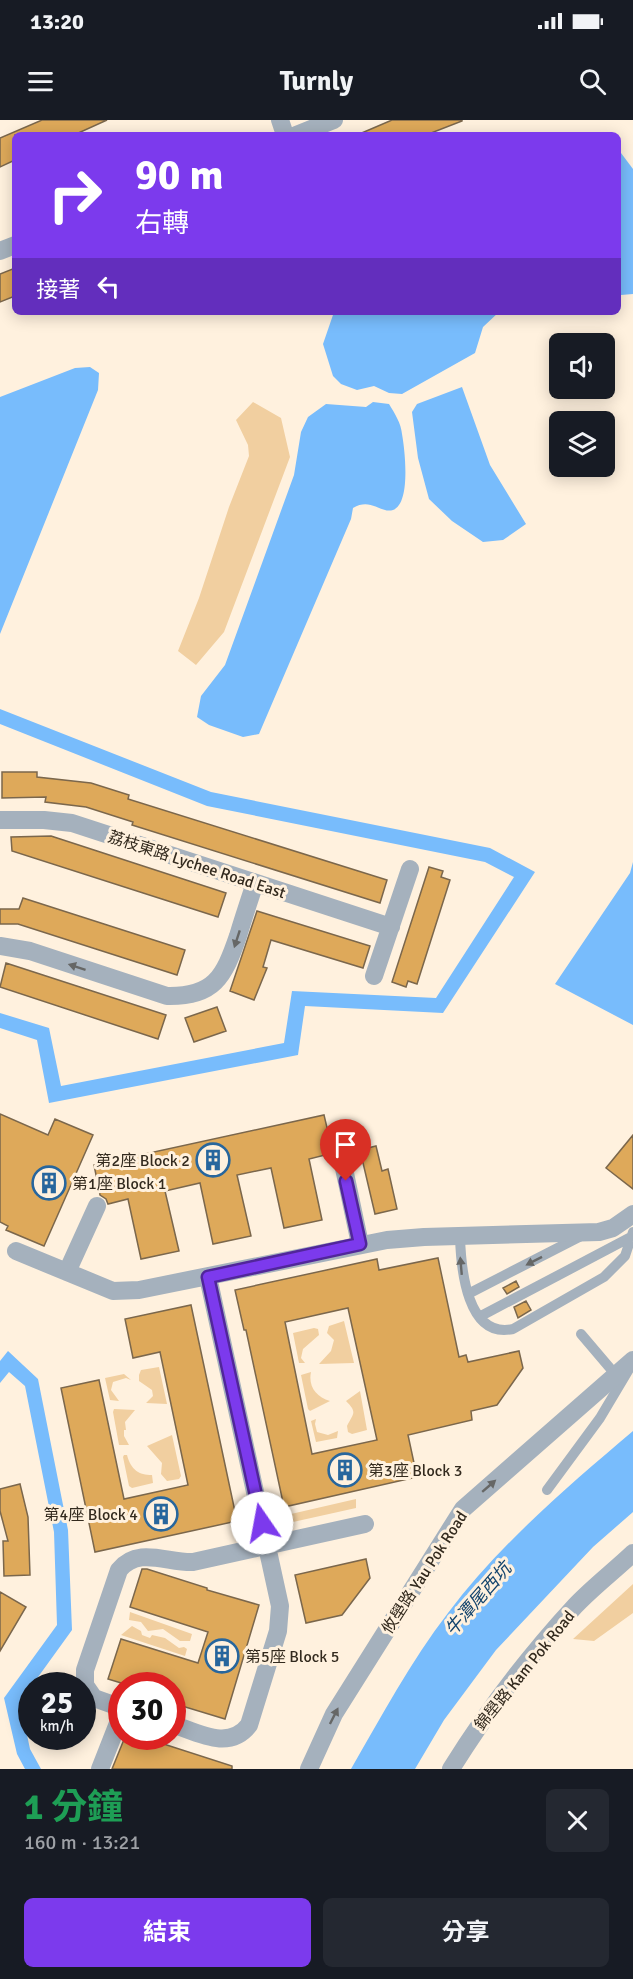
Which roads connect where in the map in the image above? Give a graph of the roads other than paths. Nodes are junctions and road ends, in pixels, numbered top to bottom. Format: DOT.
graph roads {
  1 [pos="334,120"];
  2 [pos="304,132"];
  3 [pos="0,820"];
  4 [pos="410,869"];
  5 [pos="255,883"];
  6 [pos="391,927"];
  7 [pos="0,946"];
  8 [pos="374,976"];
  9 [pos="342,1159"];
  10 [pos="97,1206"];
  11 [pos="633,1214"];
  12 [pos="586,1234"];
  13 [pos="632,1235"];
  14 [pos="460,1237"];
  15 [pos="360,1244"];
  16 [pos="16,1251"];
  17 [pos="67,1272"];
  18 [pos="208,1277"];
  19 [pos="468,1294"];
  20 [pos="479,1317"];
  21 [pos="581,1335"];
  22 [pos="633,1361"];
  23 [pos="615,1374"];
  24 [pos="547,1490"];
  25 [pos="365,1524"];
  26 [pos="266,1545"];
  27 [pos="633,1553"];
  28 [pos="108,1703"];
  29 [pos="186,1728"];
  30 [pos="108,1749"];
  31 [pos="100,1769"];
  32 [pos="309,1769"];
  33 [pos="451,1769"];
  1 -- 2 [label="street"];
  3 -- 5 [label="street, 荔枝東路 Lychee Road East"];
  4 -- 6 [label="street"];
  5 -- 6 [label="street, 荔枝東路 Lychee Road East"];
  5 -- 7 [label="street, one-way"];
  6 -- 8 [label="street"];
  9 -- 15 [label="street"];
  10 -- 17 [label="street"];
  11 -- 12 [label="street"];
  12 -- 14 [label="street"];
  12 -- 19 [label="lane, one-way"];
  13 -- 20 [label="lane"];
  13 -- 20 [label="lane"];
  14 -- 15 [label="street"];
  19 -- 14 [label="lane, one-way"];
  15 -- 18 [label="street"];
  16 -- 17 [label="street"];
  17 -- 18 [label="street"];
  18 -- 26 [label="street"];
  19 -- 20 [label="lane"];
  21 -- 23 [label="lane"];
  22 -- 23 [label="street, 攸壆路 Yau Pok Road"];
  22 -- 24 [label="lane"];
  32 -- 23 [label="street, 攸壆路 Yau Pok Road, one-way"];
  25 -- 26 [label="street"];
  26 -- 28 [label="street"];
  26 -- 29 [label="street"];
  27 -- 33 [label="street, 錦壆路 Kam Pok Road"];
  30 -- 31 [label="street"];
}
